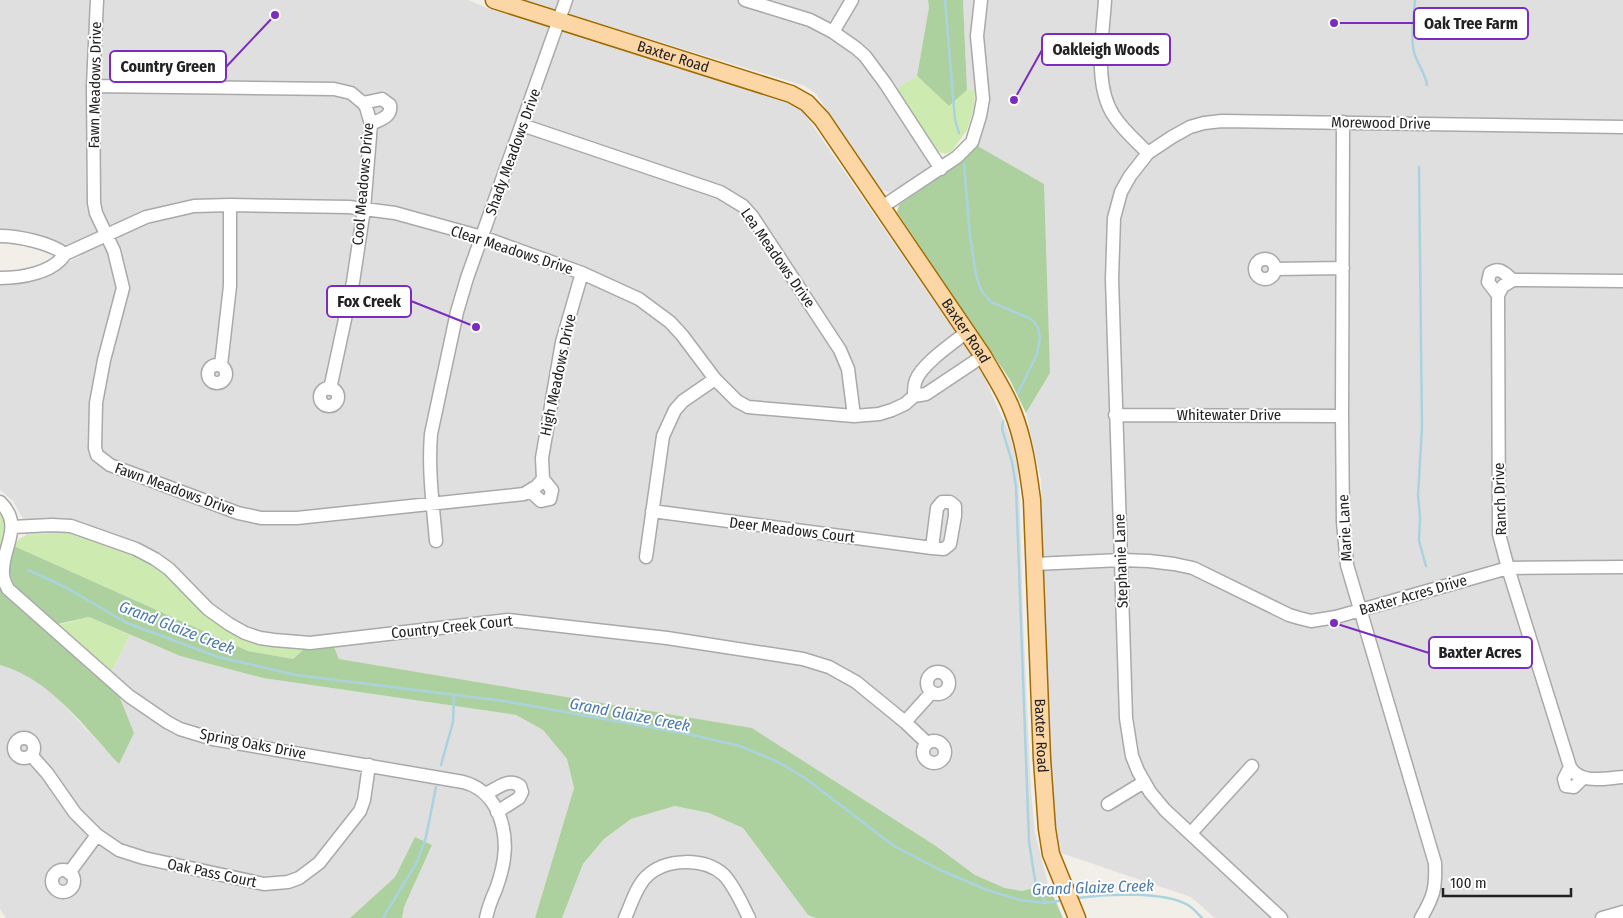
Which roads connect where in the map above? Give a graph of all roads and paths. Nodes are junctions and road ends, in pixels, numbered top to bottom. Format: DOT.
graph roads {
  1 [pos="97,0"];
  2 [pos="494,0"];
  3 [pos="566,0"];
  4 [pos="745,0"];
  5 [pos="852,0"];
  6 [pos="981,0"];
  7 [pos="1105,0"];
  8 [pos="560,21"];
  9 [pos="833,32"];
  10 [pos="93,86"];
  11 [pos="363,103"];
  12 [pos="1343,122"];
  13 [pos="371,124"];
  14 [pos="522,125"];
  15 [pos="1623,127"];
  16 [pos="1148,153"];
  17 [pos="941,169"];
  18 [pos="230,205"];
  19 [pos="882,207"];
  20 [pos="364,209"];
  21 [pos="0,236"];
  22 [pos="108,236"];
  23 [pos="482,237"];
  24 [pos="65,254"];
  25 [pos="1343,268"];
  26 [pos="1275,269"];
  27 [pos="582,273"];
  28 [pos="0,278"];
  29 [pos="1512,280"];
  30 [pos="1623,281"];
  31 [pos="1498,294"];
  32 [pos="967,332"];
  33 [pos="983,356"];
  34 [pos="220,365"];
  35 [pos="715,379"];
  36 [pos="330,388"];
  37 [pos="914,396"];
  38 [pos="1115,415"];
  39 [pos="854,416"];
  40 [pos="1342,416"];
  41 [pos="536,485"];
  42 [pos="0,502"];
  43 [pos="433,504"];
  44 [pos="652,512"];
  45 [pos="12,527"];
  46 [pos="436,541"];
  47 [pos="932,548"];
  48 [pos="646,557"];
  49 [pos="1121,560"];
  50 [pos="1035,564"];
  51 [pos="1508,568"];
  52 [pos="1623,568"];
  53 [pos="1360,610"];
  54 [pos="932,692"];
  55 [pos="905,722"];
  56 [pos="927,743"];
  57 [pos="31,756"];
  58 [pos="369,765"];
  59 [pos="1252,766"];
  60 [pos="1623,777"];
  61 [pos="1144,782"];
  62 [pos="486,794"];
  63 [pos="1108,804"];
  64 [pos="497,812"];
  65 [pos="1191,833"];
  66 [pos="97,835"];
  67 [pos="69,873"];
  68 [pos="1623,912"];
  69 [pos="486,918"];
  70 [pos="625,918"];
  71 [pos="749,918"];
  72 [pos="1077,918"];
  73 [pos="1281,918"];
  74 [pos="1422,918"];
  75 [pos="1602,918"];
  1 -- 10 [label="street, Fawn Meadows Drive"];
  2 -- 8 [label="main road, Baxter Road"];
  3 -- 8 [label="street, Shady Meadows Drive"];
  4 -- 9 [label="street"];
  5 -- 9 [label="street"];
  6 -- 17 [label="street"];
  7 -- 16 [label="street"];
  8 -- 14 [label="street, Shady Meadows Drive"];
  8 -- 19 [label="main road, Baxter Road"];
  9 -- 17 [label="street"];
  10 -- 11 [label="street, Cool Meadows Drive"];
  10 -- 22 [label="street, Fawn Meadows Drive"];
  11 -- 13 [label="street, Cool Meadows Drive"];
  11 -- 13 [label="street"];
  12 -- 15 [label="street, Morewood Drive"];
  12 -- 16 [label="street, Morewood Drive"];
  12 -- 25 [label="street, Marie Lane"];
  13 -- 20 [label="street, Cool Meadows Drive"];
  14 -- 23 [label="street, Shady Meadows Drive"];
  14 -- 39 [label="street, Lea Meadows Drive"];
  16 -- 38 [label="street, Stephanie Lane"];
  17 -- 19 [label="street"];
  18 -- 20 [label="street, Clear Meadows Drive"];
  18 -- 22 [label="street, Clear Meadows Drive"];
  18 -- 34 [label="street"];
  19 -- 32 [label="main road, Baxter Road"];
  20 -- 23 [label="street, Clear Meadows Drive"];
  20 -- 36 [label="street, Cool Meadows Drive"];
  21 -- 24 [label="street"];
  22 -- 24 [label="street, Clear Meadows Drive"];
  22 -- 43 [label="street, Fawn Meadows Drive"];
  23 -- 27 [label="street, Clear Meadows Drive"];
  23 -- 43 [label="street, Shady Meadows Drive"];
  24 -- 28 [label="street, Clear Meadows Drive"];
  25 -- 26 [label="street"];
  25 -- 40 [label="street, Marie Lane"];
  27 -- 35 [label="street, Clear Meadows Drive"];
  27 -- 41 [label="street, High Meadows Drive"];
  29 -- 30 [label="street"];
  29 -- 31 [label="street"];
  29 -- 31 [label="street"];
  31 -- 51 [label="street, Ranch Drive"];
  32 -- 33 [label="main road, Baxter Road"];
  32 -- 37 [label="street"];
  33 -- 37 [label="street, Clear Meadows Drive"];
  33 -- 50 [label="main road, Baxter Road"];
  35 -- 39 [label="street, Clear Meadows Drive"];
  35 -- 44 [label="street"];
  37 -- 39 [label="street, Clear Meadows Drive"];
  38 -- 40 [label="street, Whitewater Drive"];
  38 -- 49 [label="street, Stephanie Lane"];
  40 -- 53 [label="street, Marie Lane"];
  41 -- 43 [label="street, Fawn Meadows Drive"];
  42 -- 45 [label="street"];
  43 -- 46 [label="street, Shady Meadows Drive"];
  44 -- 47 [label="street, Deer Meadows Court"];
  44 -- 48 [label="street"];
  45 -- 55 [label="street, Country Creek Court"];
  45 -- 58 [label="street, Spring Oaks Drive"];
  49 -- 50 [label="street, Baxter Acres Drive"];
  49 -- 53 [label="street, Baxter Acres Drive"];
  49 -- 61 [label="street, Stephanie Lane"];
  50 -- 72 [label="main road, Baxter Road"];
  51 -- 52 [label="street, Baxter Acres Drive"];
  51 -- 53 [label="street, Baxter Acres Drive"];
  51 -- 60 [label="street, Ranch Drive"];
  53 -- 74 [label="street, Marie Lane"];
  54 -- 55 [label="street"];
  55 -- 56 [label="street, Country Creek Court"];
  57 -- 66 [label="street, Oak Pass Court"];
  58 -- 62 [label="street, Spring Oaks Drive"];
  58 -- 66 [label="street, Oak Pass Court"];
  59 -- 65 [label="street"];
  61 -- 63 [label="street"];
  61 -- 65 [label="street, Stephanie Lane"];
  62 -- 64 [label="street"];
  62 -- 64 [label="street"];
  64 -- 69 [label="street"];
  65 -- 73 [label="street, Stephanie Lane"];
  66 -- 67 [label="street"];
  68 -- 75 [label="street"];
  70 -- 71 [label="street"];
}
